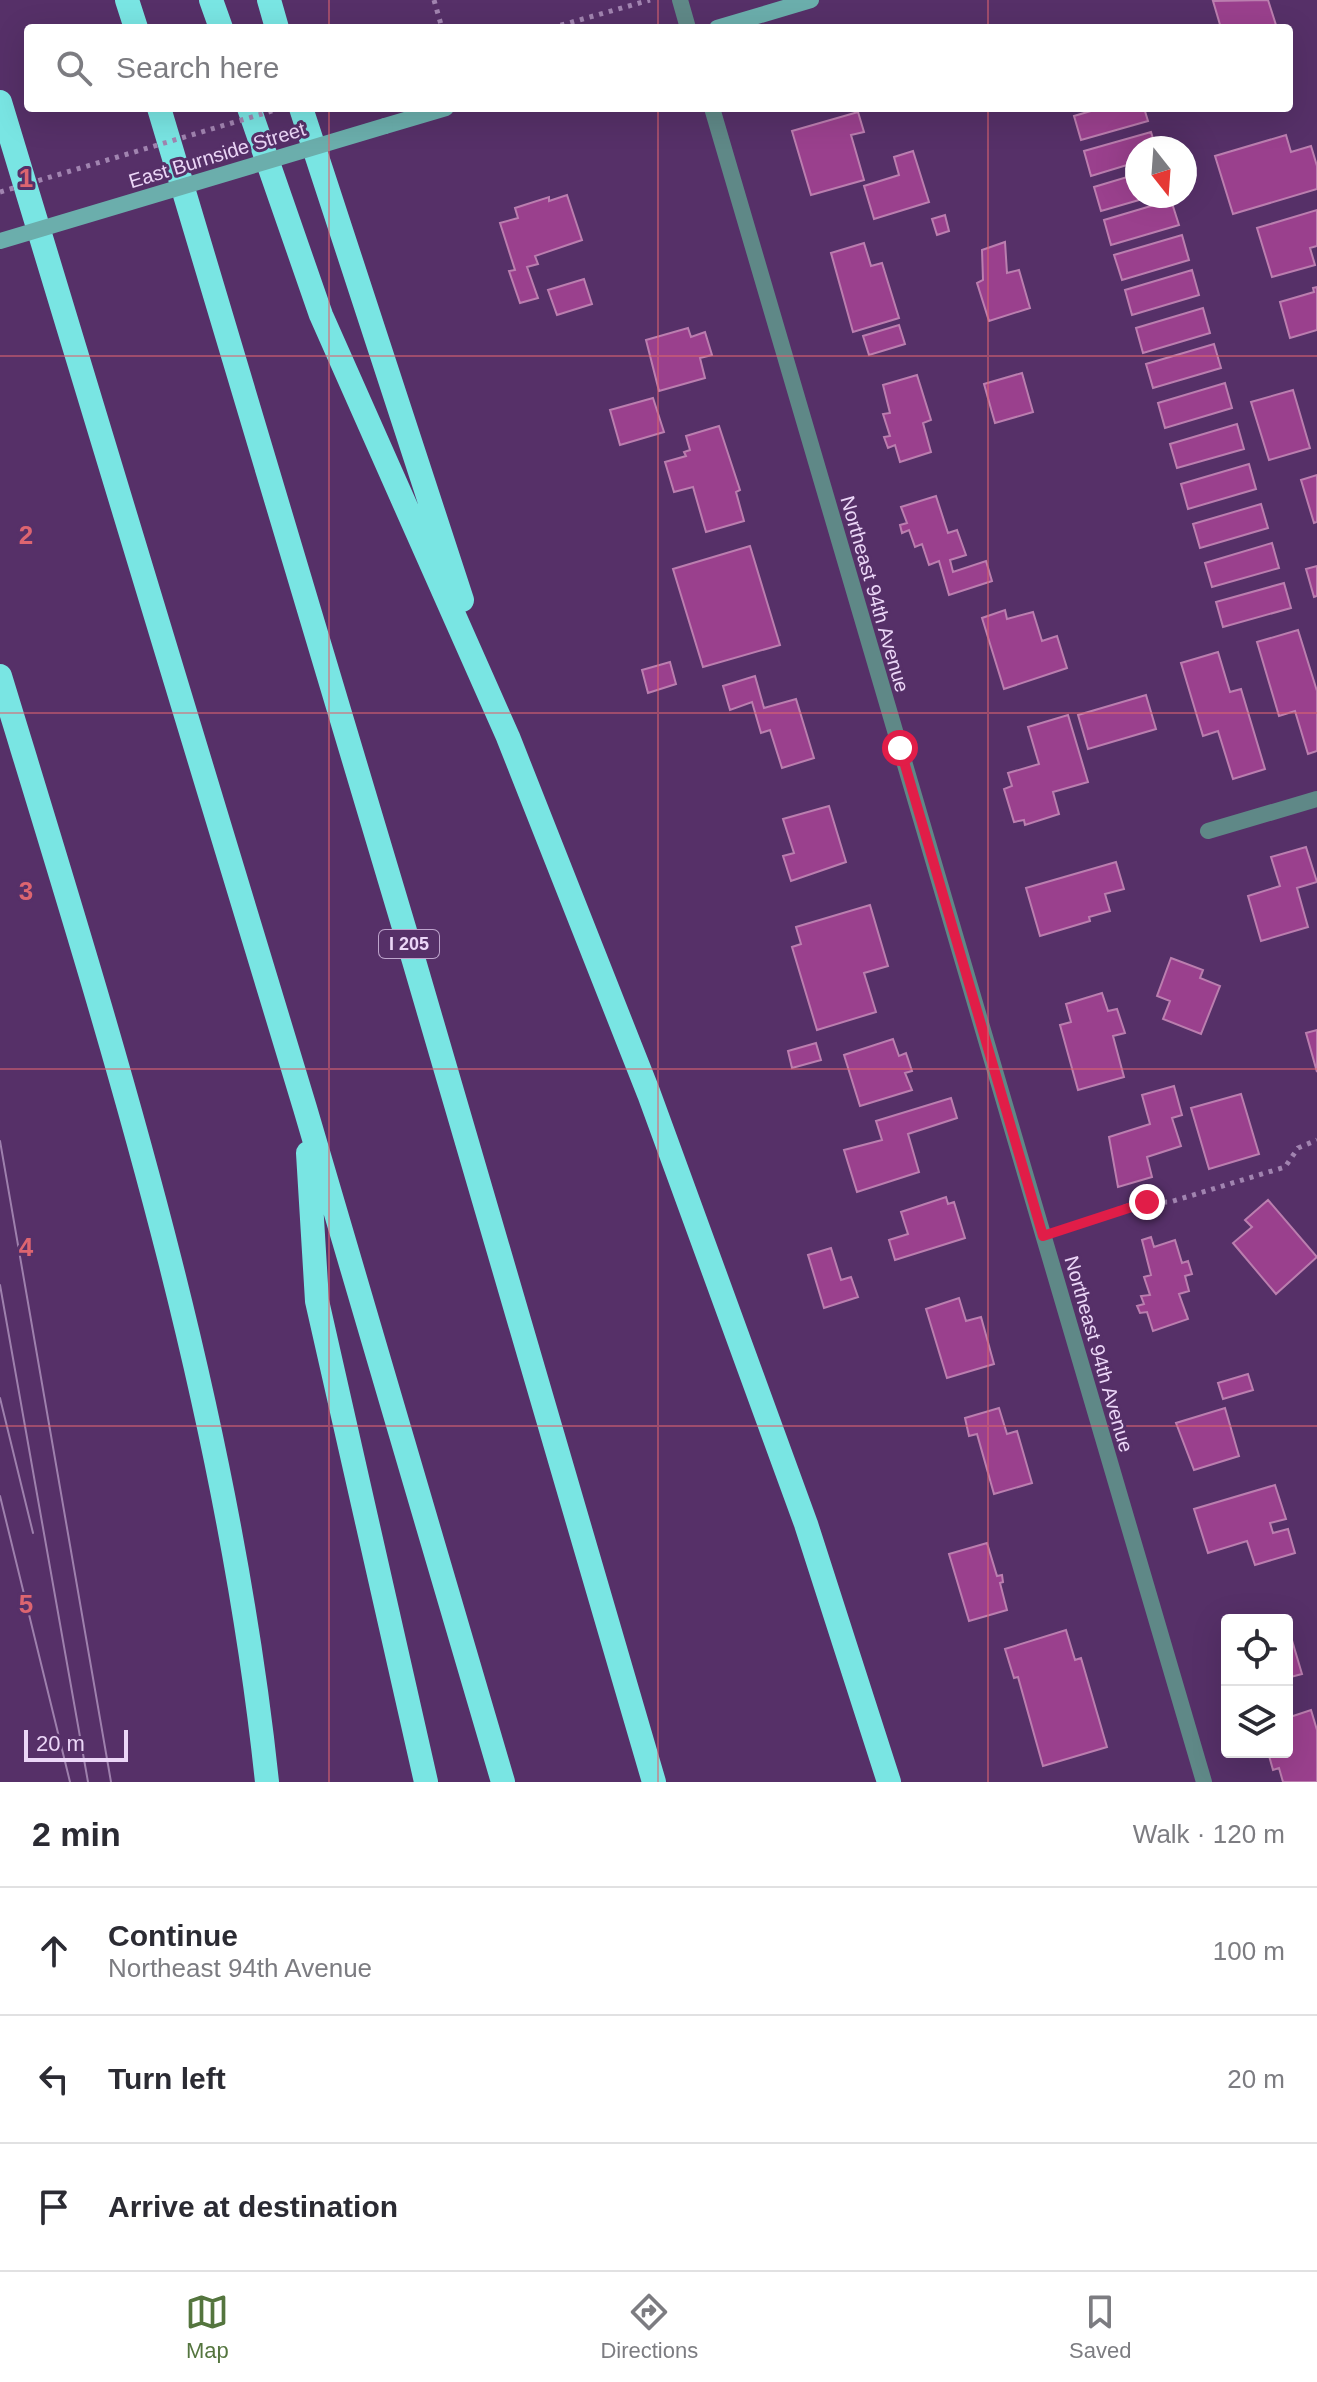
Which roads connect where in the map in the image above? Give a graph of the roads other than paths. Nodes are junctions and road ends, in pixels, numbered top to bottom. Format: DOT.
graph roads {
  1 [pos="127,0"];
  2 [pos="211,0"];
  3 [pos="269,0"];
  4 [pos="680,0"];
  5 [pos="811,0"];
  6 [pos="135,24"];
  7 [pos="220,24"];
  8 [pos="276,24"];
  9 [pos="687,24"];
  10 [pos="730,24"];
  11 [pos="0,102"];
  12 [pos="160,112"];
  13 [pos="250,112"];
  14 [pos="302,112"];
  15 [pos="432,112"];
  16 [pos="713,112"];
  17 [pos="0,241"];
  18 [pos="0,676"];
  19 [pos="508,737"];
  20 [pos="1317,799"];
  21 [pos="1208,831"];
  22 [pos="305,1108"];
  23 [pos="267,1782"];
  24 [pos="426,1782"];
  25 [pos="503,1782"];
  26 [pos="654,1782"];
  27 [pos="889,1782"];
  28 [pos="1204,1782"];
  1 -- 6 [label="highway"];
  2 -- 7 [label="highway"];
  3 -- 8 [label="highway"];
  4 -- 9 [label="street"];
  5 -- 10 [label="street"];
  11 -- 22 [label="highway"];
  12 -- 26 [label="highway, I 205"];
  13 -- 19 [label="highway"];
  14 -- 19 [label="highway"];
  15 -- 17 [label="street, East Burnside Street, bridge"];
  16 -- 28 [label="street, Northeast 94th Avenue"];
  18 -- 23 [label="highway"];
  19 -- 27 [label="highway"];
  20 -- 21 [label="street"];
  22 -- 24 [label="highway"];
  22 -- 25 [label="highway"];
}
